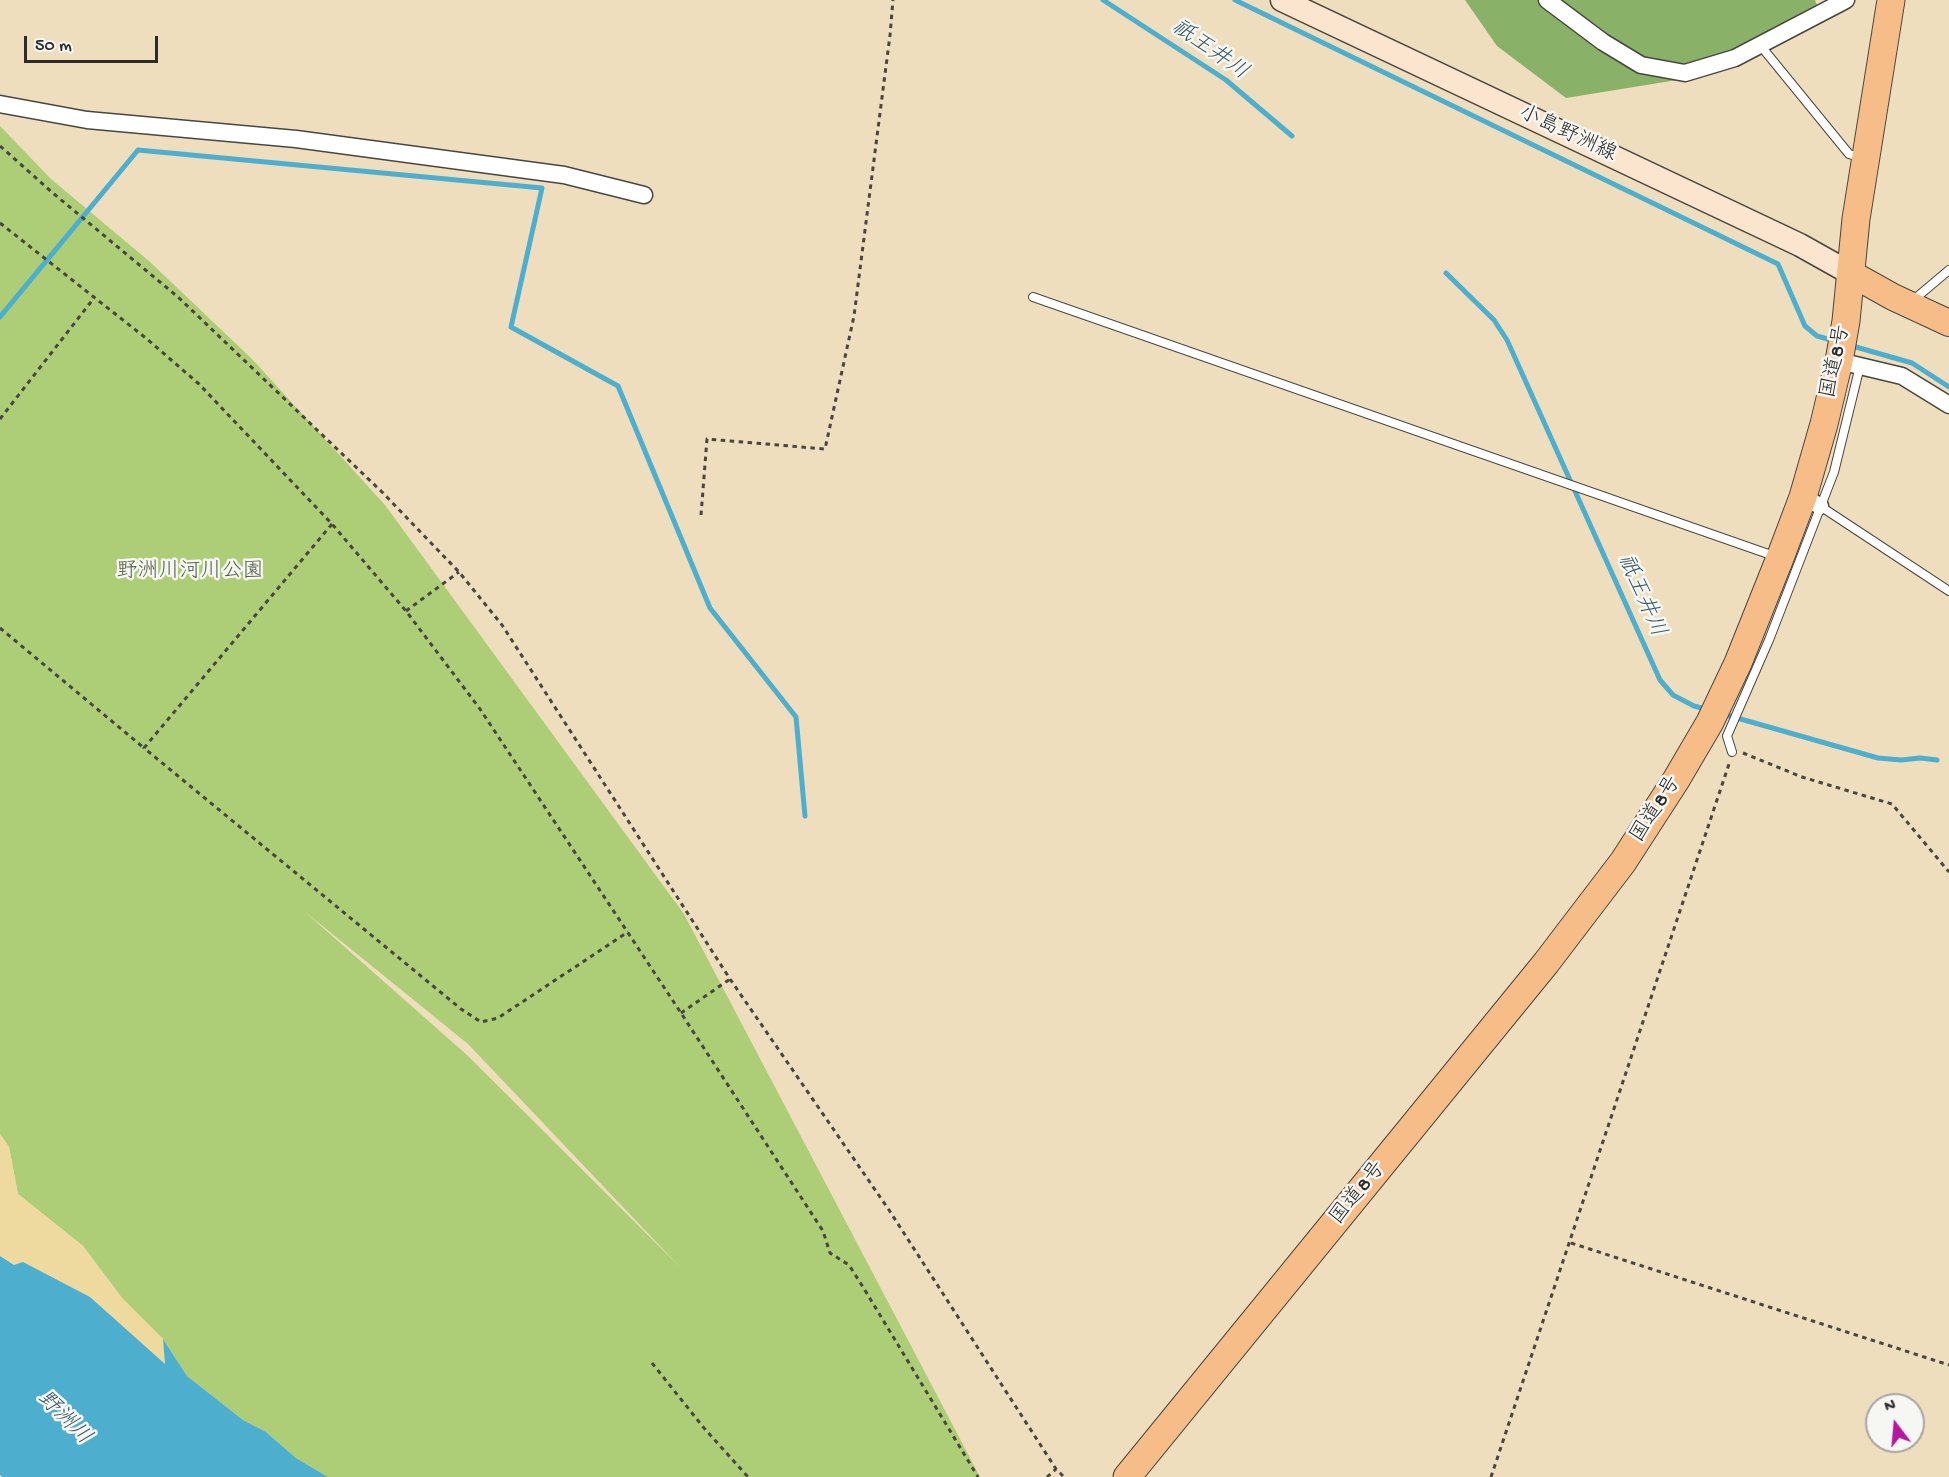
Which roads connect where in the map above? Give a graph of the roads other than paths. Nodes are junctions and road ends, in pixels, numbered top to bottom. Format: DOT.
graph roads {
  1 [pos="1282,0"];
  2 [pos="1547,0"];
  3 [pos="1846,0"];
  4 [pos="1891,0"];
  5 [pos="1760,45"];
  6 [pos="0,104"];
  7 [pos="1865,159"];
  8 [pos="644,195"];
  9 [pos="1949,270"];
  10 [pos="1851,273"];
  11 [pos="1033,297"];
  12 [pos="1909,304"];
  13 [pos="1949,323"];
  14 [pos="1849,364"];
  15 [pos="1949,405"];
  16 [pos="1812,502"];
  17 [pos="1780,558"];
  18 [pos="1949,591"];
  19 [pos="1731,752"];
  20 [pos="1127,1477"];
  1 -- 10 [label="main road, 小島野洲線"];
  2 -- 5 [label="street"];
  3 -- 5 [label="street"];
  4 -- 7 [label="highway, 国道8号"];
  5 -- 7 [label="lane"];
  6 -- 8 [label="street"];
  7 -- 10 [label="highway, 国道8号"];
  9 -- 12 [label="lane"];
  10 -- 12 [label="main road"];
  10 -- 14 [label="highway, 国道8号"];
  11 -- 17 [label="lane"];
  12 -- 13 [label="main road"];
  14 -- 15 [label="street"];
  14 -- 16 [label="highway, 国道8号"];
  16 -- 17 [label="highway, 国道8号"];
  16 -- 18 [label="lane"];
  16 -- 19 [label="lane"];
  17 -- 20 [label="highway, 国道8号"];
}
